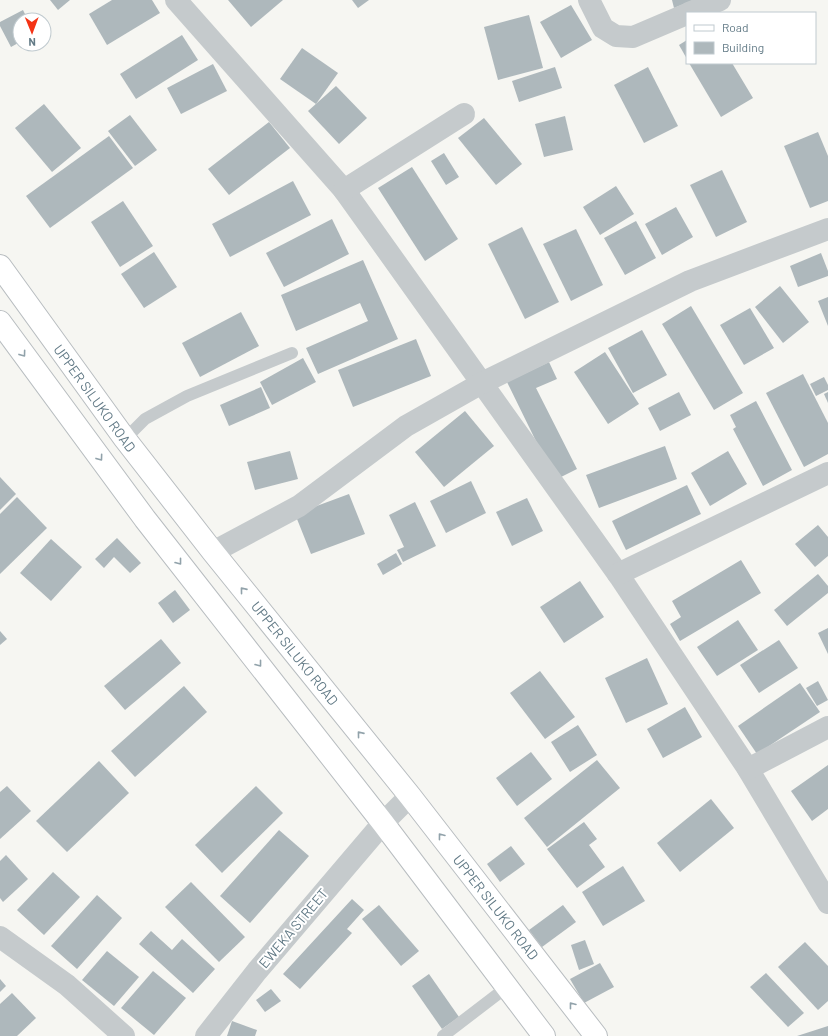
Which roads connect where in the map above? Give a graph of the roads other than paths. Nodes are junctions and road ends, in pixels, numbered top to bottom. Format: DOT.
graph roads {
  1 [pos="176,0"];
  2 [pos="589,0"];
  3 [pos="720,0"];
  4 [pos="693,12"];
  5 [pos="686,15"];
  6 [pos="464,114"];
  7 [pos="344,190"];
  8 [pos="828,229"];
  9 [pos="0,266"];
  10 [pos="0,322"];
  11 [pos="292,353"];
  12 [pos="482,383"];
  13 [pos="125,439"];
  14 [pos="828,473"];
  15 [pos="213,552"];
  16 [pos="618,574"];
  17 [pos="828,727"];
  18 [pos="748,770"];
  19 [pos="410,796"];
  20 [pos="383,823"];
  21 [pos="828,903"];
  22 [pos="0,937"];
  23 [pos="507,986"];
  24 [pos="124,1036"];
  25 [pos="206,1036"];
  26 [pos="443,1036"];
  27 [pos="544,1036"];
  28 [pos="596,1036"];
  1 -- 7 [label="street"];
  2 -- 5 [label="street"];
  3 -- 4 [label="street"];
  6 -- 7 [label="street"];
  7 -- 12 [label="street"];
  8 -- 12 [label="street"];
  9 -- 13 [label="main road, UPPER SILUKO ROAD"];
  10 -- 20 [label="main road, one-way"];
  11 -- 13 [label="lane"];
  12 -- 15 [label="street"];
  12 -- 16 [label="street"];
  13 -- 15 [label="main road, UPPER SILUKO ROAD"];
  14 -- 16 [label="street"];
  19 -- 15 [label="main road, UPPER SILUKO ROAD, one-way"];
  16 -- 18 [label="street"];
  17 -- 18 [label="street"];
  18 -- 21 [label="street"];
  19 -- 20 [label="street"];
  28 -- 19 [label="main road, UPPER SILUKO ROAD, one-way"];
  20 -- 23 [label="main road"];
  20 -- 25 [label="street, EWEKA STREET"];
  22 -- 24 [label="street"];
  23 -- 26 [label="lane"];
  23 -- 27 [label="main road"];
}
